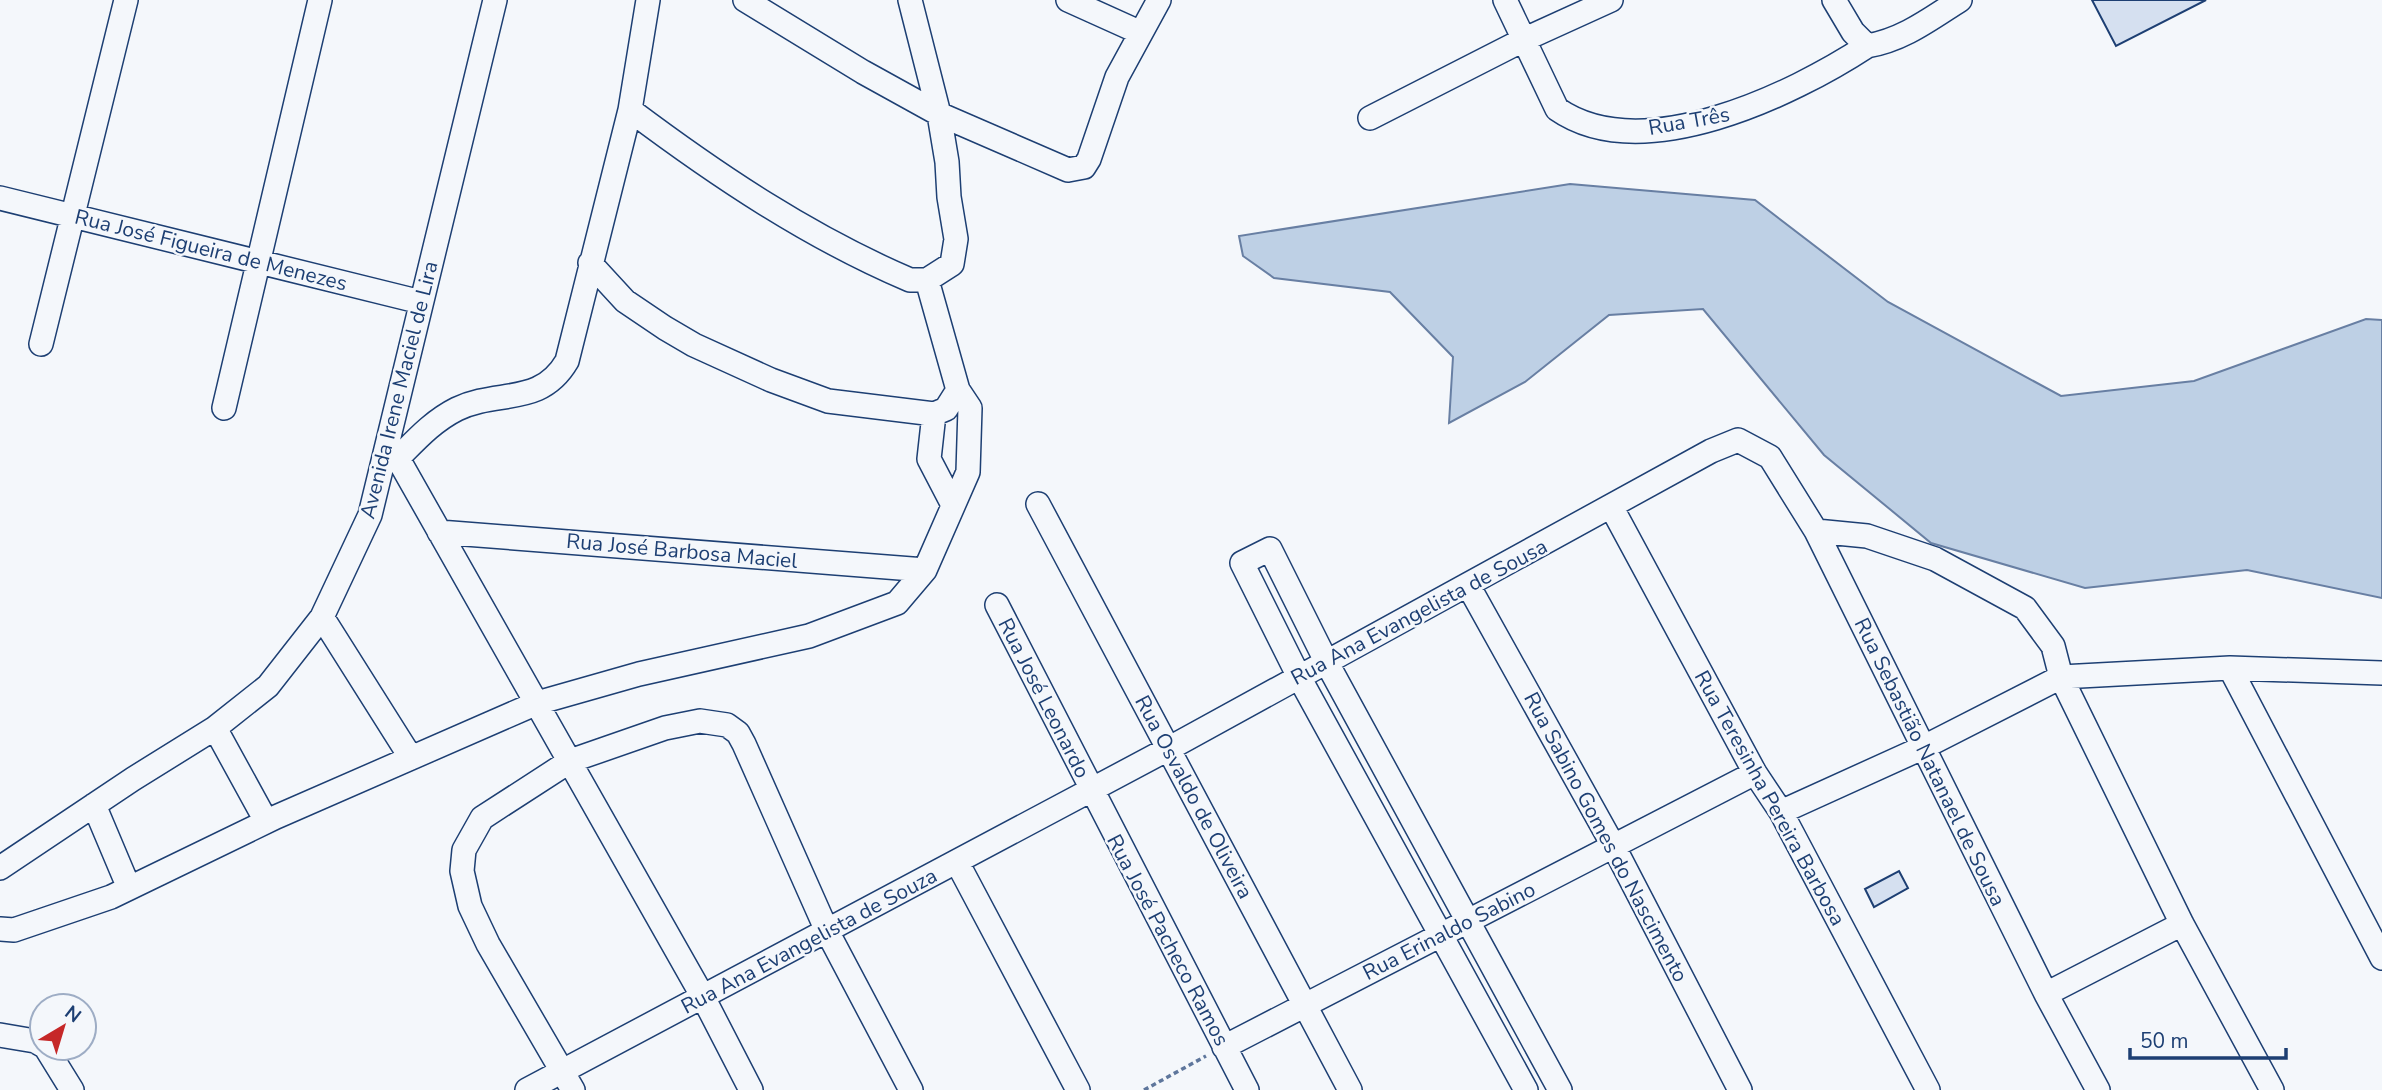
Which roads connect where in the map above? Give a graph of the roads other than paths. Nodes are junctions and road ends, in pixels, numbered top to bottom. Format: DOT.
graph roads {
  1 [pos="125,0"];
  2 [pos="320,0"];
  3 [pos="495,0"];
  4 [pos="648,0"];
  5 [pos="745,0"];
  6 [pos="910,0"];
  7 [pos="1068,0"];
  8 [pos="1160,0"];
  9 [pos="1504,0"];
  10 [pos="1611,0"];
  11 [pos="1833,0"];
  12 [pos="1960,0"];
  13 [pos="1139,32"];
  14 [pos="1523,40"];
  15 [pos="1867,46"];
  16 [pos="630,110"];
  17 [pos="939,114"];
  18 [pos="1370,118"];
  19 [pos="0,198"];
  20 [pos="73,216"];
  21 [pos="258,262"];
  22 [pos="590,262"];
  23 [pos="927,280"];
  24 [pos="422,302"];
  25 [pos="41,344"];
  26 [pos="958,390"];
  27 [pos="224,408"];
  28 [pos="934,414"];
  29 [pos="1750,443"];
  30 [pos="393,449"];
  31 [pos="1038,504"];
  32 [pos="953,505"];
  33 [pos="1612,508"];
  34 [pos="1816,531"];
  35 [pos="439,532"];
  36 [pos="925,570"];
  37 [pos="1468,585"];
  38 [pos="997,605"];
  39 [pos="322,617"];
  40 [pos="1327,663"];
  41 [pos="2230,668"];
  42 [pos="2382,673"];
  43 [pos="1299,677"];
  44 [pos="2061,677"];
  45 [pos="537,703"];
  46 [pos="215,728"];
  47 [pos="1922,748"];
  48 [pos="1168,749"];
  49 [pos="411,758"];
  50 [pos="570,761"];
  51 [pos="1755,773"];
  52 [pos="1090,790"];
  53 [pos="94,805"];
  54 [pos="1781,812"];
  55 [pos="266,821"];
  56 [pos="1614,847"];
  57 [pos="957,862"];
  58 [pos="0,868"];
  59 [pos="129,888"];
  60 [pos="1468,920"];
  61 [pos="2182,924"];
  62 [pos="0,929"];
  63 [pos="827,931"];
  64 [pos="1440,934"];
  65 [pos="2382,958"];
  66 [pos="2046,994"];
  67 [pos="703,998"];
  68 [pos="1304,1005"];
  69 [pos="0,1035"];
  70 [pos="28,1040"];
  71 [pos="1224,1047"];
  72 [pos="54,1062"];
  73 [pos="568,1081"];
  74 [pos="72,1090"];
  75 [pos="527,1090"];
  76 [pos="751,1090"];
  77 [pos="911,1090"];
  78 [pos="1078,1090"];
  79 [pos="1247,1090"];
  80 [pos="1350,1090"];
  81 [pos="1526,1090"];
  82 [pos="1560,1090"];
  83 [pos="1740,1090"];
  84 [pos="1928,1090"];
  85 [pos="2098,1090"];
  86 [pos="2272,1090"];
  1 -- 20 [label="street"];
  2 -- 21 [label="street"];
  3 -- 24 [label="street, Avenida Irene Maciel de Lira"];
  4 -- 16 [label="street"];
  5 -- 17 [label="street"];
  6 -- 17 [label="street"];
  7 -- 13 [label="street"];
  8 -- 13 [label="street"];
  9 -- 14 [label="street, Rua Três"];
  10 -- 14 [label="street"];
  11 -- 15 [label="street"];
  12 -- 15 [label="street, Rua Três"];
  13 -- 17 [label="street"];
  14 -- 15 [label="street, Rua Três"];
  14 -- 18 [label="street"];
  16 -- 22 [label="street"];
  16 -- 23 [label="street"];
  17 -- 23 [label="street"];
  19 -- 20 [label="street, Rua José Figueira de Menezes"];
  20 -- 21 [label="street, Rua José Figueira de Menezes"];
  20 -- 25 [label="street"];
  21 -- 24 [label="street, Rua José Figueira de Menezes"];
  21 -- 27 [label="street"];
  22 -- 28 [label="street"];
  22 -- 30 [label="street"];
  23 -- 26 [label="street"];
  24 -- 30 [label="street, Avenida Irene Maciel de Lira"];
  26 -- 28 [label="street"];
  26 -- 32 [label="street"];
  28 -- 32 [label="street"];
  29 -- 33 [label="street, Rua Ana Evangelista de Sousa"];
  29 -- 34 [label="street, Rua Sebastião Natanael de Sousa"];
  30 -- 35 [label="street"];
  30 -- 39 [label="street, Avenida Irene Maciel de Lira"];
  31 -- 48 [label="street, Rua Osvaldo de Oliveira"];
  32 -- 36 [label="street"];
  33 -- 37 [label="street, Rua Ana Evangelista de Sousa"];
  33 -- 51 [label="street, Rua Teresinha Pereira Barbosa"];
  34 -- 44 [label="street"];
  34 -- 47 [label="street, Rua Sebastião Natanael de Sousa"];
  35 -- 36 [label="street, Rua José Barbosa Maciel"];
  35 -- 45 [label="street"];
  36 -- 45 [label="street"];
  37 -- 40 [label="street, Rua Ana Evangelista de Sousa"];
  37 -- 56 [label="street, Rua Sabino Gomes do Nascimento"];
  38 -- 52 [label="street, Rua José Leonardo"];
  39 -- 46 [label="street, Avenida Irene Maciel de Lira"];
  39 -- 49 [label="street"];
  40 -- 43 [label="street, Rua Ana Evangelista de Sousa"];
  40 -- 43 [label="street"];
  40 -- 60 [label="street"];
  41 -- 42 [label="street"];
  41 -- 44 [label="street"];
  41 -- 65 [label="street"];
  43 -- 48 [label="street, Rua Ana Evangelista de Sousa"];
  43 -- 64 [label="street"];
  44 -- 47 [label="street"];
  44 -- 61 [label="street"];
  45 -- 49 [label="street"];
  45 -- 50 [label="street"];
  46 -- 53 [label="street, Avenida Irene Maciel de Lira"];
  46 -- 55 [label="street"];
  47 -- 54 [label="street"];
  47 -- 66 [label="street, Rua Sebastião Natanael de Sousa"];
  48 -- 52 [label="street, Rua Ana Evangelista de Sousa"];
  48 -- 68 [label="street, Rua Osvaldo de Oliveira"];
  49 -- 55 [label="street"];
  50 -- 63 [label="street"];
  50 -- 67 [label="street"];
  50 -- 73 [label="street"];
  51 -- 54 [label="street, Rua Teresinha Pereira Barbosa"];
  51 -- 56 [label="street, Rua Erinaldo Sabino"];
  52 -- 57 [label="street, Rua Ana Evangelista de Souza"];
  52 -- 71 [label="street, Rua José Pacheco Ramos"];
  53 -- 58 [label="street, Avenida Irene Maciel de Lira"];
  53 -- 59 [label="street"];
  54 -- 84 [label="street, Rua Teresinha Pereira Barbosa"];
  55 -- 59 [label="street"];
  56 -- 60 [label="street, Rua Erinaldo Sabino"];
  56 -- 83 [label="street, Rua Sabino Gomes do Nascimento"];
  57 -- 63 [label="street, Rua Ana Evangelista de Souza"];
  57 -- 78 [label="street"];
  59 -- 62 [label="street"];
  60 -- 64 [label="street, Rua Erinaldo Sabino"];
  60 -- 82 [label="street"];
  61 -- 66 [label="street"];
  61 -- 86 [label="street"];
  63 -- 67 [label="street, Rua Ana Evangelista de Souza"];
  63 -- 77 [label="street"];
  64 -- 68 [label="street, Rua Erinaldo Sabino"];
  64 -- 81 [label="street"];
  66 -- 85 [label="street, Rua Sebastião Natanael de Sousa"];
  67 -- 73 [label="street, Rua Ana Evangelista de Souza"];
  67 -- 76 [label="street"];
  68 -- 71 [label="street, Rua Erinaldo Sabino"];
  68 -- 80 [label="street, Rua Osvaldo de Oliveira"];
  69 -- 70 [label="street"];
  71 -- 79 [label="street, Rua José Pacheco Ramos"];
  72 -- 74 [label="street"];
  73 -- 75 [label="street, Rua Ana Evangelista de Souza"];
}
